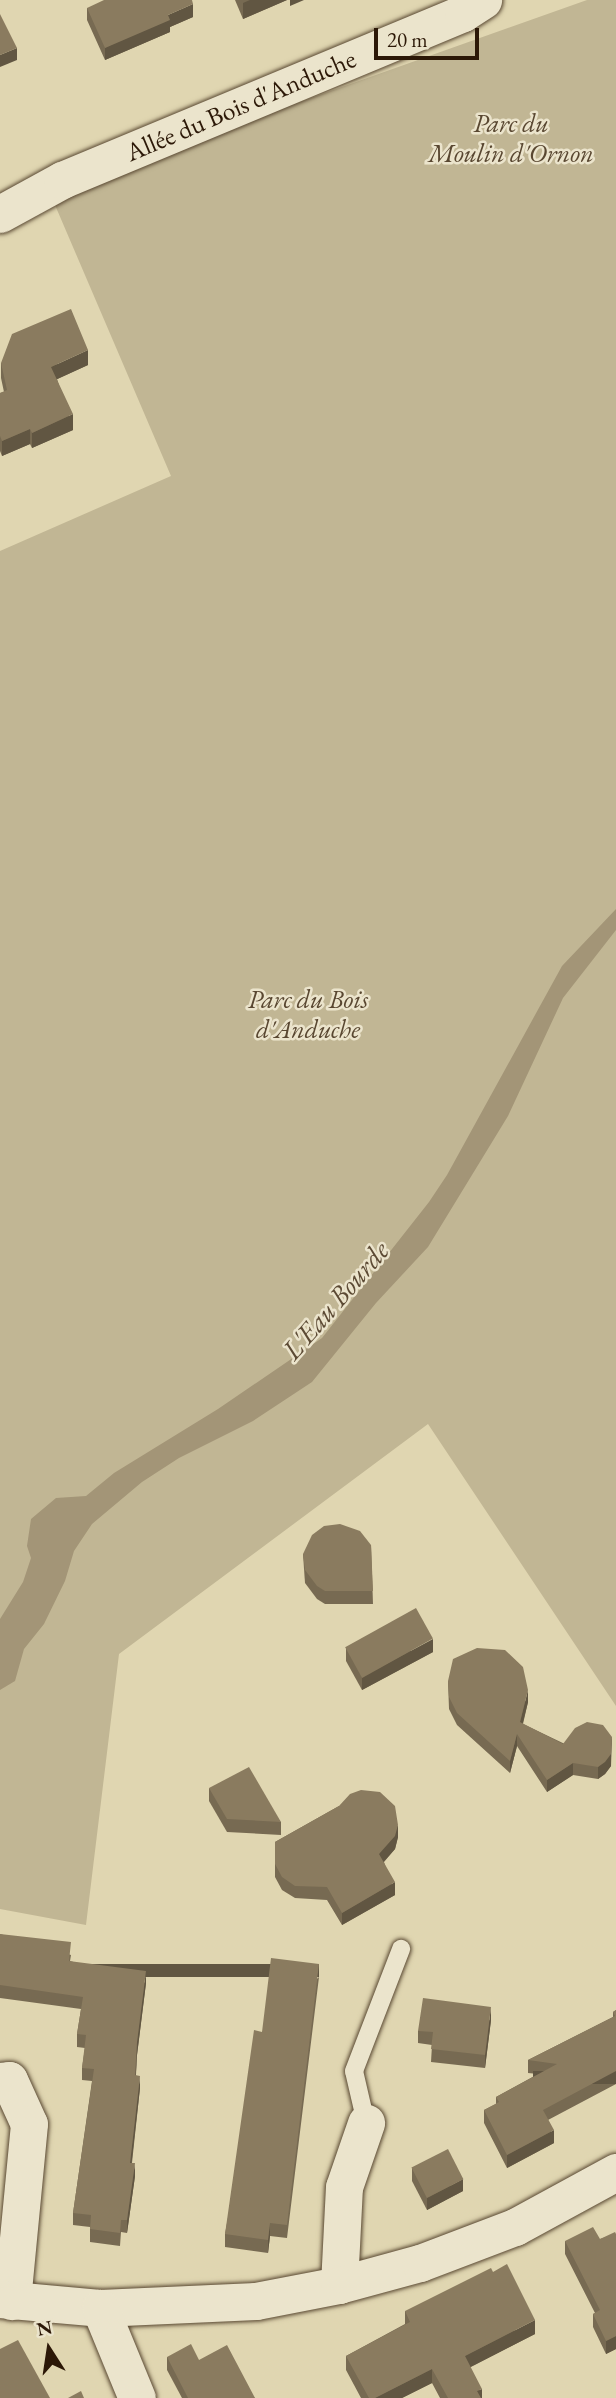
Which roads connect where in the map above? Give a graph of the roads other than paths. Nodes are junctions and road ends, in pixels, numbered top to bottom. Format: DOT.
graph roads {
  1 [pos="483,0"];
  2 [pos="0,214"];
  3 [pos="401,1948"];
  4 [pos="0,2081"];
  5 [pos="366,2123"];
  6 [pos="616,2172"];
  7 [pos="339,2285"];
  8 [pos="6,2300"];
  9 [pos="100,2308"];
  10 [pos="137,2398"];
  1 -- 2 [label="street, Allée du Bois d'Anduche"];
  3 -- 5 [label="lane"];
  4 -- 8 [label="street"];
  5 -- 7 [label="street"];
  6 -- 7 [label="street"];
  7 -- 9 [label="street"];
  8 -- 9 [label="street"];
  9 -- 10 [label="street"];
}
